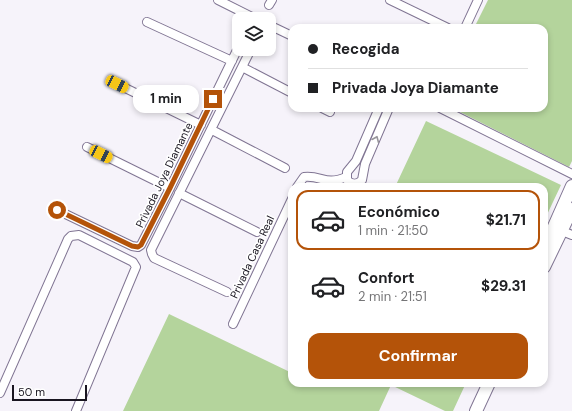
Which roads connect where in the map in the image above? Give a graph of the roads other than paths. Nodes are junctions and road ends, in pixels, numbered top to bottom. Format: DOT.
graph roads {
  1 [pos="218,0"];
  2 [pos="390,0"];
  3 [pos="478,0"];
  4 [pos="242,12"];
  5 [pos="147,22"];
  6 [pos="440,24"];
  7 [pos="467,24"];
  8 [pos="276,28"];
  9 [pos="288,34"];
  10 [pos="234,56"];
  11 [pos="248,56"];
  12 [pos="232,61"];
  13 [pos="242,67"];
  14 [pos="117,84"];
  15 [pos="288,91"];
  16 [pos="377,112"];
  17 [pos="387,112"];
  18 [pos="448,112"];
  19 [pos="201,125"];
  20 [pos="212,130"];
  21 [pos="87,147"];
  22 [pos="285,168"];
  23 [pos="572,174"];
  24 [pos="346,177"];
  25 [pos="300,183"];
  26 [pos="351,183"];
  27 [pos="359,183"];
  28 [pos="572,186"];
  29 [pos="170,188"];
  30 [pos="179,193"];
  31 [pos="288,207"];
  32 [pos="572,209"];
  33 [pos="57,210"];
  34 [pos="257,232"];
  35 [pos="567,233"];
  36 [pos="548,239"];
  37 [pos="548,262"];
  38 [pos="227,292"];
  39 [pos="233,324"];
  40 [pos="480,387"];
  41 [pos="487,387"];
  42 [pos="0,393"];
  43 [pos="76,411"];
  44 [pos="468,411"];
  45 [pos="476,411"];
  1 -- 4 [label="street"];
  2 -- 6 [label="street"];
  3 -- 7 [label="street"];
  5 -- 12 [label="street"];
  8 -- 9 [label="street"];
  10 -- 12 [label="street, Privada Joya Diamante"];
  11 -- 13 [label="street, Privada Joya Diamante"];
  12 -- 19 [label="street, Privada Joya Diamante"];
  13 -- 15 [label="street"];
  13 -- 20 [label="street, Privada Joya Diamante"];
  14 -- 19 [label="street"];
  16 -- 24 [label="street"];
  27 -- 17 [label="street, one-way"];
  18 -- 23 [label="street"];
  19 -- 29 [label="street, Privada Joya Diamante"];
  20 -- 22 [label="street"];
  20 -- 30 [label="street, Privada Joya Diamante"];
  21 -- 29 [label="street"];
  24 -- 25 [label="street"];
  24 -- 26 [label="street"];
  28 -- 36 [label="main road"];
  29 -- 33 [label="street, Privada Joya Diamante"];
  30 -- 34 [label="street"];
  30 -- 38 [label="street, Privada Joya Diamante"];
  31 -- 39 [label="street, Privada Casa Real"];
  32 -- 35 [label="main road"];
  35 -- 37 [label="main road"];
  40 -- 44 [label="main road"];
  41 -- 45 [label="main road"];
  42 -- 43 [label="street"];
}
